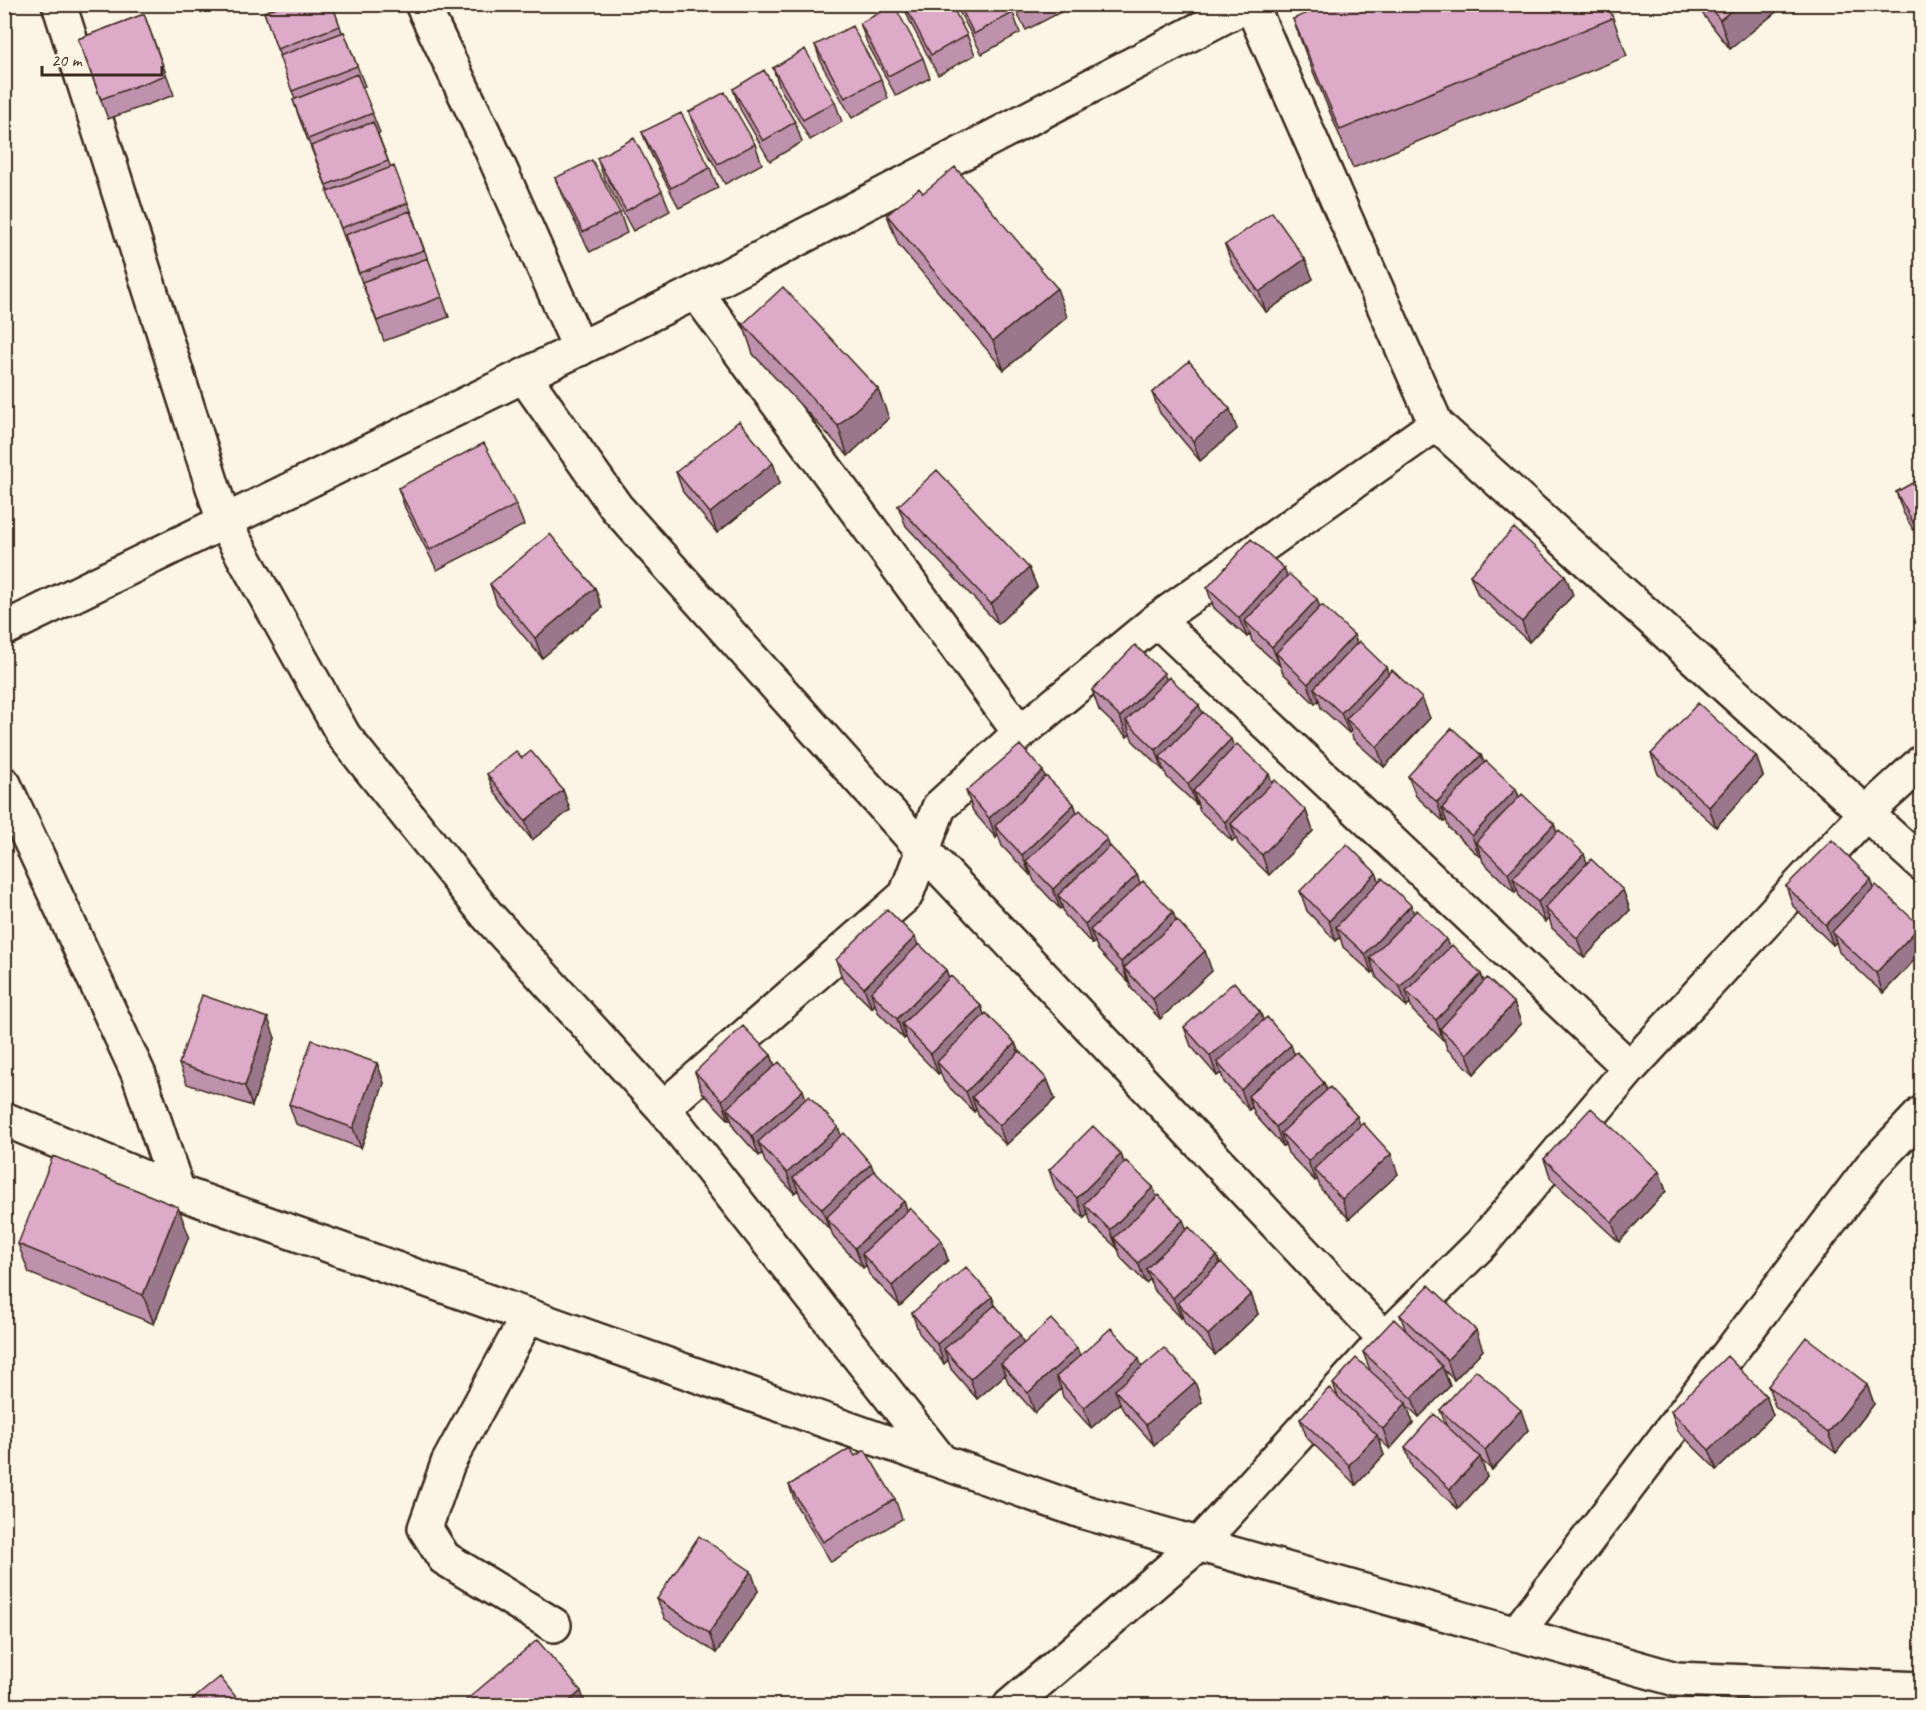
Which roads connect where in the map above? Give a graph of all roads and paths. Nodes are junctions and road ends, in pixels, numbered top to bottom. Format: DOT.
graph roads {
  1 [pos="59,4"];
  2 [pos="422,4"];
  3 [pos="1250,4"];
  4 [pos="696,292"];
  5 [pos="580,349"];
  6 [pos="524,376"];
  7 [pos="1436,424"];
  8 [pos="224,522"];
  9 [pos="1157,620"];
  10 [pos="4,629"];
  11 [pos="1020,733"];
  12 [pos="1922,762"];
  13 [pos="4,784"];
  14 [pos="1866,813"];
  15 [pos="924,851"];
  16 [pos="1922,864"];
  17 [pos="1630,1068"];
  18 [pos="663,1107"];
  19 [pos="1922,1113"];
  20 [pos="4,1119"];
  21 [pos="178,1192"];
  22 [pos="528,1316"];
  23 [pos="1385,1339"];
  24 [pos="941,1461"];
  25 [pos="1198,1544"];
  26 [pos="554,1625"];
  27 [pos="1516,1634"];
  28 [pos="1922,1689"];
  29 [pos="1010,1706"];
  1 -- 8 [label="street"];
  2 -- 5 [label="street"];
  3 -- 4 [label="street"];
  3 -- 7 [label="street"];
  4 -- 5 [label="street"];
  4 -- 11 [label="street"];
  5 -- 6 [label="street"];
  6 -- 8 [label="street"];
  6 -- 15 [label="street"];
  7 -- 9 [label="street"];
  7 -- 14 [label="street"];
  8 -- 10 [label="street"];
  8 -- 18 [label="street"];
  9 -- 11 [label="street"];
  9 -- 17 [label="street"];
  11 -- 15 [label="street"];
  12 -- 14 [label="street"];
  13 -- 21 [label="street"];
  14 -- 16 [label="street"];
  14 -- 17 [label="street"];
  15 -- 18 [label="street"];
  15 -- 23 [label="street"];
  17 -- 23 [label="street"];
  18 -- 24 [label="street"];
  19 -- 27 [label="street"];
  20 -- 21 [label="street"];
  21 -- 22 [label="street"];
  22 -- 24 [label="street"];
  22 -- 26 [label="street"];
  23 -- 25 [label="street"];
  24 -- 25 [label="street"];
  25 -- 27 [label="street"];
  25 -- 29 [label="street"];
  27 -- 28 [label="street"];
}
